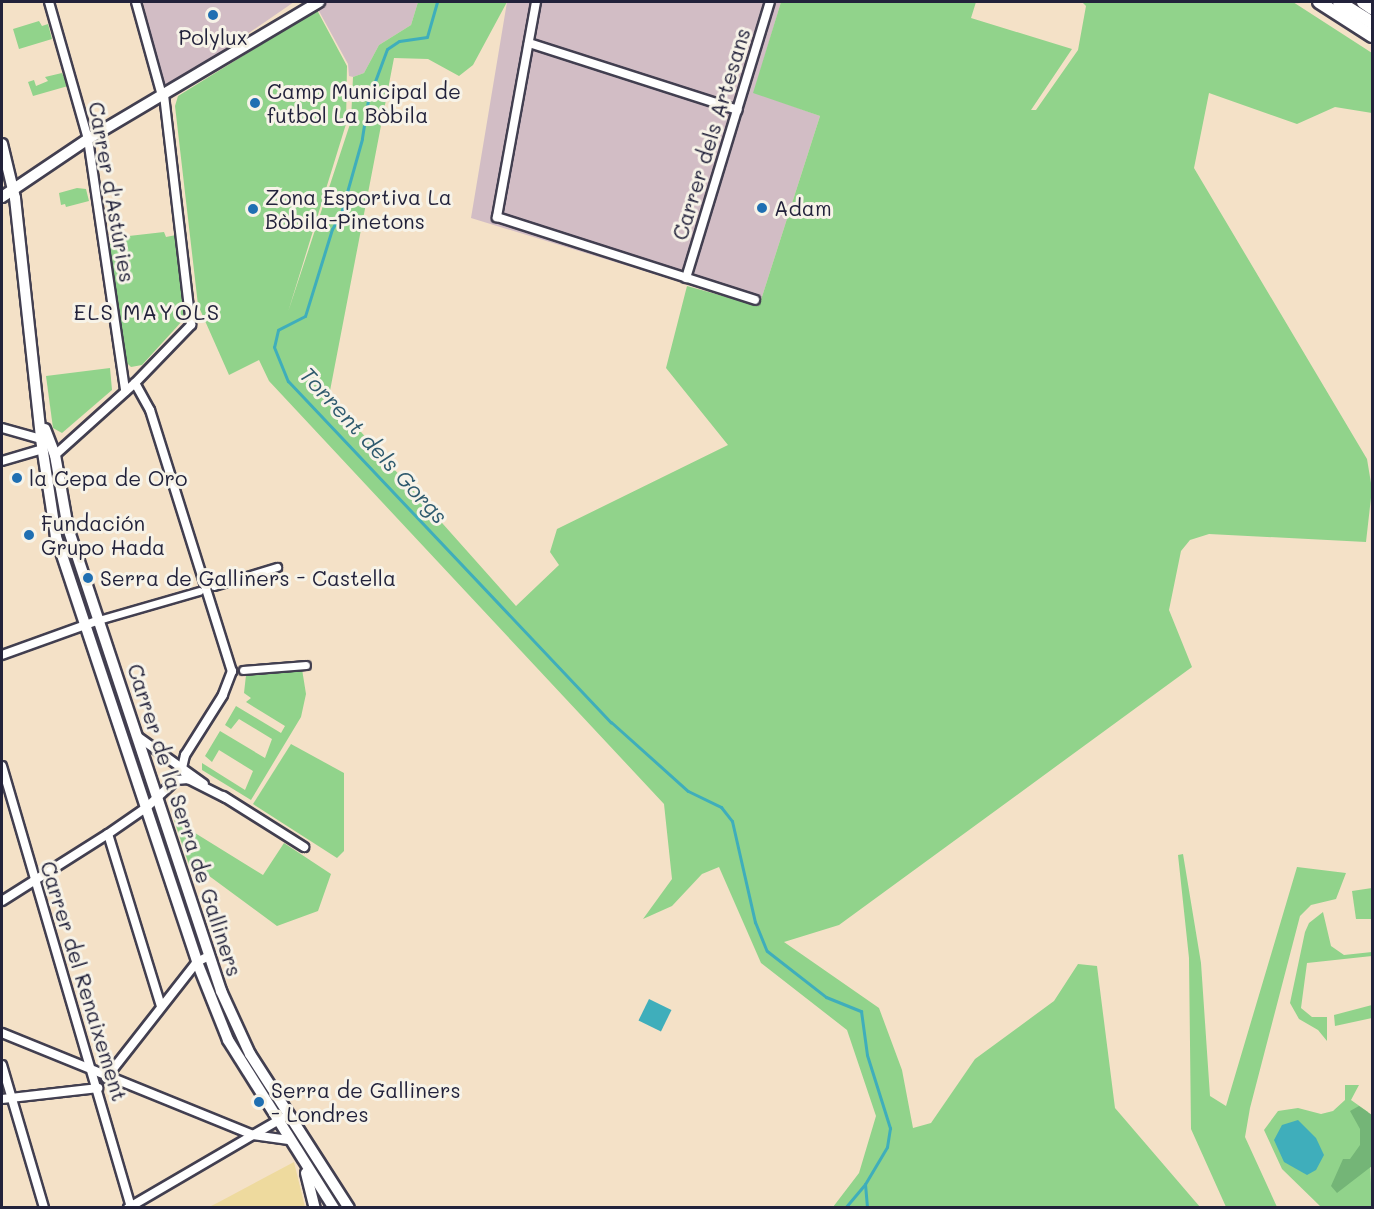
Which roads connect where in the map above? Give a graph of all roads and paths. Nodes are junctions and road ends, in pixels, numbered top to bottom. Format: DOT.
graph roads {
  1 [pos="49,2"];
  2 [pos="136,2"];
  3 [pos="319,2"];
  4 [pos="536,2"];
  5 [pos="770,2"];
  6 [pos="1319,2"];
  7 [pos="1339,2"];
  8 [pos="1363,2"];
  9 [pos="1372,8"];
  10 [pos="1372,23"];
  11 [pos="1372,36"];
  12 [pos="529,43"];
  13 [pos="163,96"];
  14 [pos="738,110"];
  15 [pos="88,139"];
  16 [pos="2,144"];
  17 [pos="13,189"];
  18 [pos="2,197"];
  19 [pos="686,278"];
  20 [pos="755,300"];
  21 [pos="135,383"];
  22 [pos="125,391"];
  23 [pos="41,420"];
  24 [pos="2,428"];
  25 [pos="42,444"];
  26 [pos="54,455"];
  27 [pos="2,461"];
  28 [pos="63,497"];
  29 [pos="51,500"];
  30 [pos="277,567"];
  31 [pos="214,586"];
  32 [pos="199,591"];
  33 [pos="100,620"];
  34 [pos="84,626"];
  35 [pos="2,655"];
  36 [pos="306,665"];
  37 [pos="243,670"];
  38 [pos="136,735"];
  39 [pos="187,752"];
  40 [pos="167,760"];
  41 [pos="2,766"];
  42 [pos="182,768"];
  43 [pos="188,779"];
  44 [pos="168,785"];
  45 [pos="158,798"];
  46 [pos="226,798"];
  47 [pos="147,807"];
  48 [pos="108,834"];
  49 [pos="304,847"];
  50 [pos="35,880"];
  51 [pos="2,901"];
  52 [pos="209,956"];
  53 [pos="197,962"];
  54 [pos="161,1006"];
  55 [pos="2,1033"];
  56 [pos="2,1065"];
  57 [pos="92,1071"];
  58 [pos="106,1078"];
  59 [pos="98,1088"];
  60 [pos="11,1098"];
  61 [pos="2,1099"];
  62 [pos="281,1118"];
  63 [pos="253,1136"];
  64 [pos="289,1140"];
  65 [pos="300,1156"];
  66 [pos="323,1168"];
  67 [pos="130,1207"];
  68 [pos="44,1208"];
  69 [pos="315,1208"];
  70 [pos="334,1208"];
  71 [pos="341,1208"];
  72 [pos="349,1208"];
  1 -- 15 [label="street, Carrer d'Astúries"];
  2 -- 13 [label="street"];
  3 -- 13 [label="street"];
  4 -- 12 [label="street"];
  5 -- 14 [label="street, Carrer dels Artesans"];
  6 -- 11 [label="main road"];
  7 -- 10 [label="main road"];
  8 -- 9 [label="main road"];
  12 -- 14 [label="street"];
  12 -- 19 [label="street"];
  13 -- 15 [label="street"];
  13 -- 21 [label="street"];
  14 -- 19 [label="street, Carrer dels Artesans"];
  15 -- 17 [label="street"];
  15 -- 22 [label="street, Carrer d'Astúries"];
  16 -- 17 [label="street, Carrer de la Serra de Galliners"];
  17 -- 18 [label="street"];
  17 -- 23 [label="street, Carrer de la Serra de Galliners"];
  19 -- 20 [label="street"];
  21 -- 22 [label="street"];
  21 -- 39 [label="street"];
  22 -- 26 [label="street"];
  23 -- 25 [label="street, Carrer de la Serra de Galliners"];
  23 -- 26 [label="street, Carrer de la Serra de Galliners"];
  24 -- 25 [label="street"];
  25 -- 26 [label="street"];
  25 -- 27 [label="street"];
  25 -- 29 [label="street, Carrer de la Serra de Galliners"];
  26 -- 28 [label="street, Carrer de la Serra de Galliners"];
  28 -- 29 [label="street"];
  28 -- 33 [label="street, Carrer de la Serra de Galliners"];
  29 -- 34 [label="street, Carrer de la Serra de Galliners"];
  30 -- 31 [label="street"];
  32 -- 33 [label="street"];
  33 -- 34 [label="street"];
  33 -- 38 [label="street, Carrer de la Serra de Galliners"];
  34 -- 35 [label="street"];
  34 -- 47 [label="street, Carrer de la Serra de Galliners"];
  36 -- 37 [label="street"];
  38 -- 40 [label="street"];
  38 -- 45 [label="street, Carrer de la Serra de Galliners"];
  39 -- 40 [label="street"];
  39 -- 42 [label="street"];
  40 -- 42 [label="street"];
  40 -- 44 [label="street"];
  41 -- 50 [label="street, Carrer del Renaixement"];
  42 -- 43 [label="street"];
  42 -- 46 [label="street"];
  43 -- 44 [label="street"];
  43 -- 46 [label="street"];
  44 -- 45 [label="street"];
  45 -- 47 [label="street"];
  45 -- 52 [label="street, Carrer de la Serra de Galliners"];
  46 -- 49 [label="street"];
  47 -- 48 [label="street"];
  47 -- 53 [label="street, Carrer de la Serra de Galliners"];
  48 -- 50 [label="street"];
  48 -- 54 [label="street"];
  50 -- 51 [label="street"];
  50 -- 57 [label="street, Carrer del Renaixement"];
  52 -- 53 [label="street"];
  52 -- 62 [label="street, Carrer de la Serra de Galliners"];
  53 -- 54 [label="street"];
  53 -- 62 [label="street, Carrer de la Serra de Galliners"];
  54 -- 58 [label="street"];
  55 -- 57 [label="street"];
  56 -- 60 [label="street"];
  57 -- 58 [label="street"];
  57 -- 59 [label="street, Carrer del Renaixement"];
  58 -- 63 [label="street"];
  59 -- 60 [label="street"];
  59 -- 67 [label="street, Carrer del Renaixement"];
  60 -- 61 [label="street"];
  60 -- 68 [label="street"];
  62 -- 63 [label="street"];
  62 -- 64 [label="street, Carrer de la Serra de Galliners"];
  62 -- 66 [label="street, Carrer de la Serra de Galliners"];
  63 -- 64 [label="street"];
  63 -- 67 [label="street"];
  64 -- 65 [label="street, Carrer de la Serra de Galliners"];
  65 -- 69 [label="street"];
  65 -- 70 [label="street, Carrer de la Serra de Galliners"];
  66 -- 71 [label="street"];
  66 -- 72 [label="street, Carrer de la Serra de Galliners"];
}
